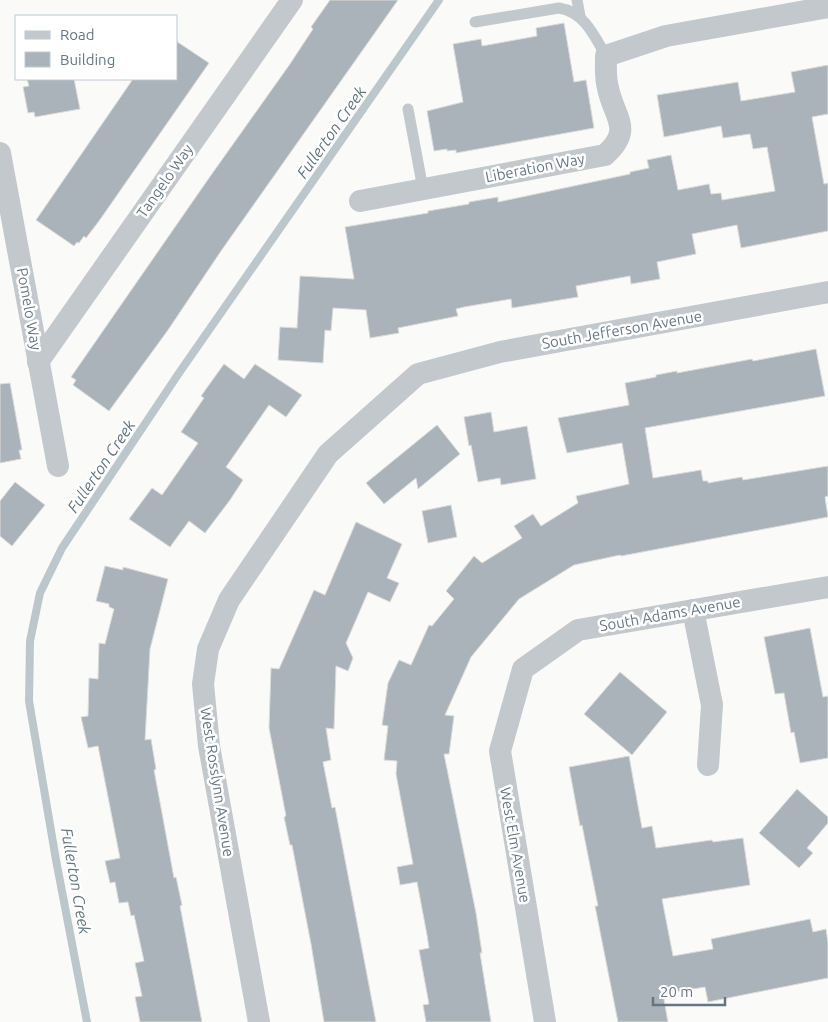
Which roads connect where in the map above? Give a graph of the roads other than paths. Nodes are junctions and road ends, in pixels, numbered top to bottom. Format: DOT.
graph roads {
  1 [pos="292,0"];
  2 [pos="578,0"];
  3 [pos="792,6"];
  4 [pos="828,7"];
  5 [pos="580,16"];
  6 [pos="475,22"];
  7 [pos="606,56"];
  8 [pos="408,109"];
  9 [pos="0,153"];
  10 [pos="423,189"];
  11 [pos="360,201"];
  12 [pos="828,292"];
  13 [pos="38,362"];
  14 [pos="418,374"];
  15 [pos="58,466"];
  16 [pos="828,586"];
  17 [pos="693,610"];
  18 [pos="523,669"];
  19 [pos="708,765"];
  20 [pos="259,1022"];
  21 [pos="545,1022"];
  1 -- 13 [label="street, Tangelo Way"];
  2 -- 5 [label="lane"];
  3 -- 4 [label="street"];
  3 -- 7 [label="street"];
  5 -- 6 [label="lane"];
  5 -- 7 [label="lane"];
  7 -- 10 [label="street, Liberation Way"];
  8 -- 10 [label="lane"];
  9 -- 13 [label="street, Pomelo Way"];
  10 -- 11 [label="street, Liberation Way"];
  12 -- 14 [label="street, South Jefferson Avenue"];
  13 -- 15 [label="street, Pomelo Way"];
  14 -- 20 [label="street, West Rosslynn Avenue"];
  16 -- 17 [label="street, South Adams Avenue"];
  17 -- 18 [label="street, South Adams Avenue"];
  17 -- 19 [label="street"];
  18 -- 21 [label="street, West Elm Avenue"];
}
